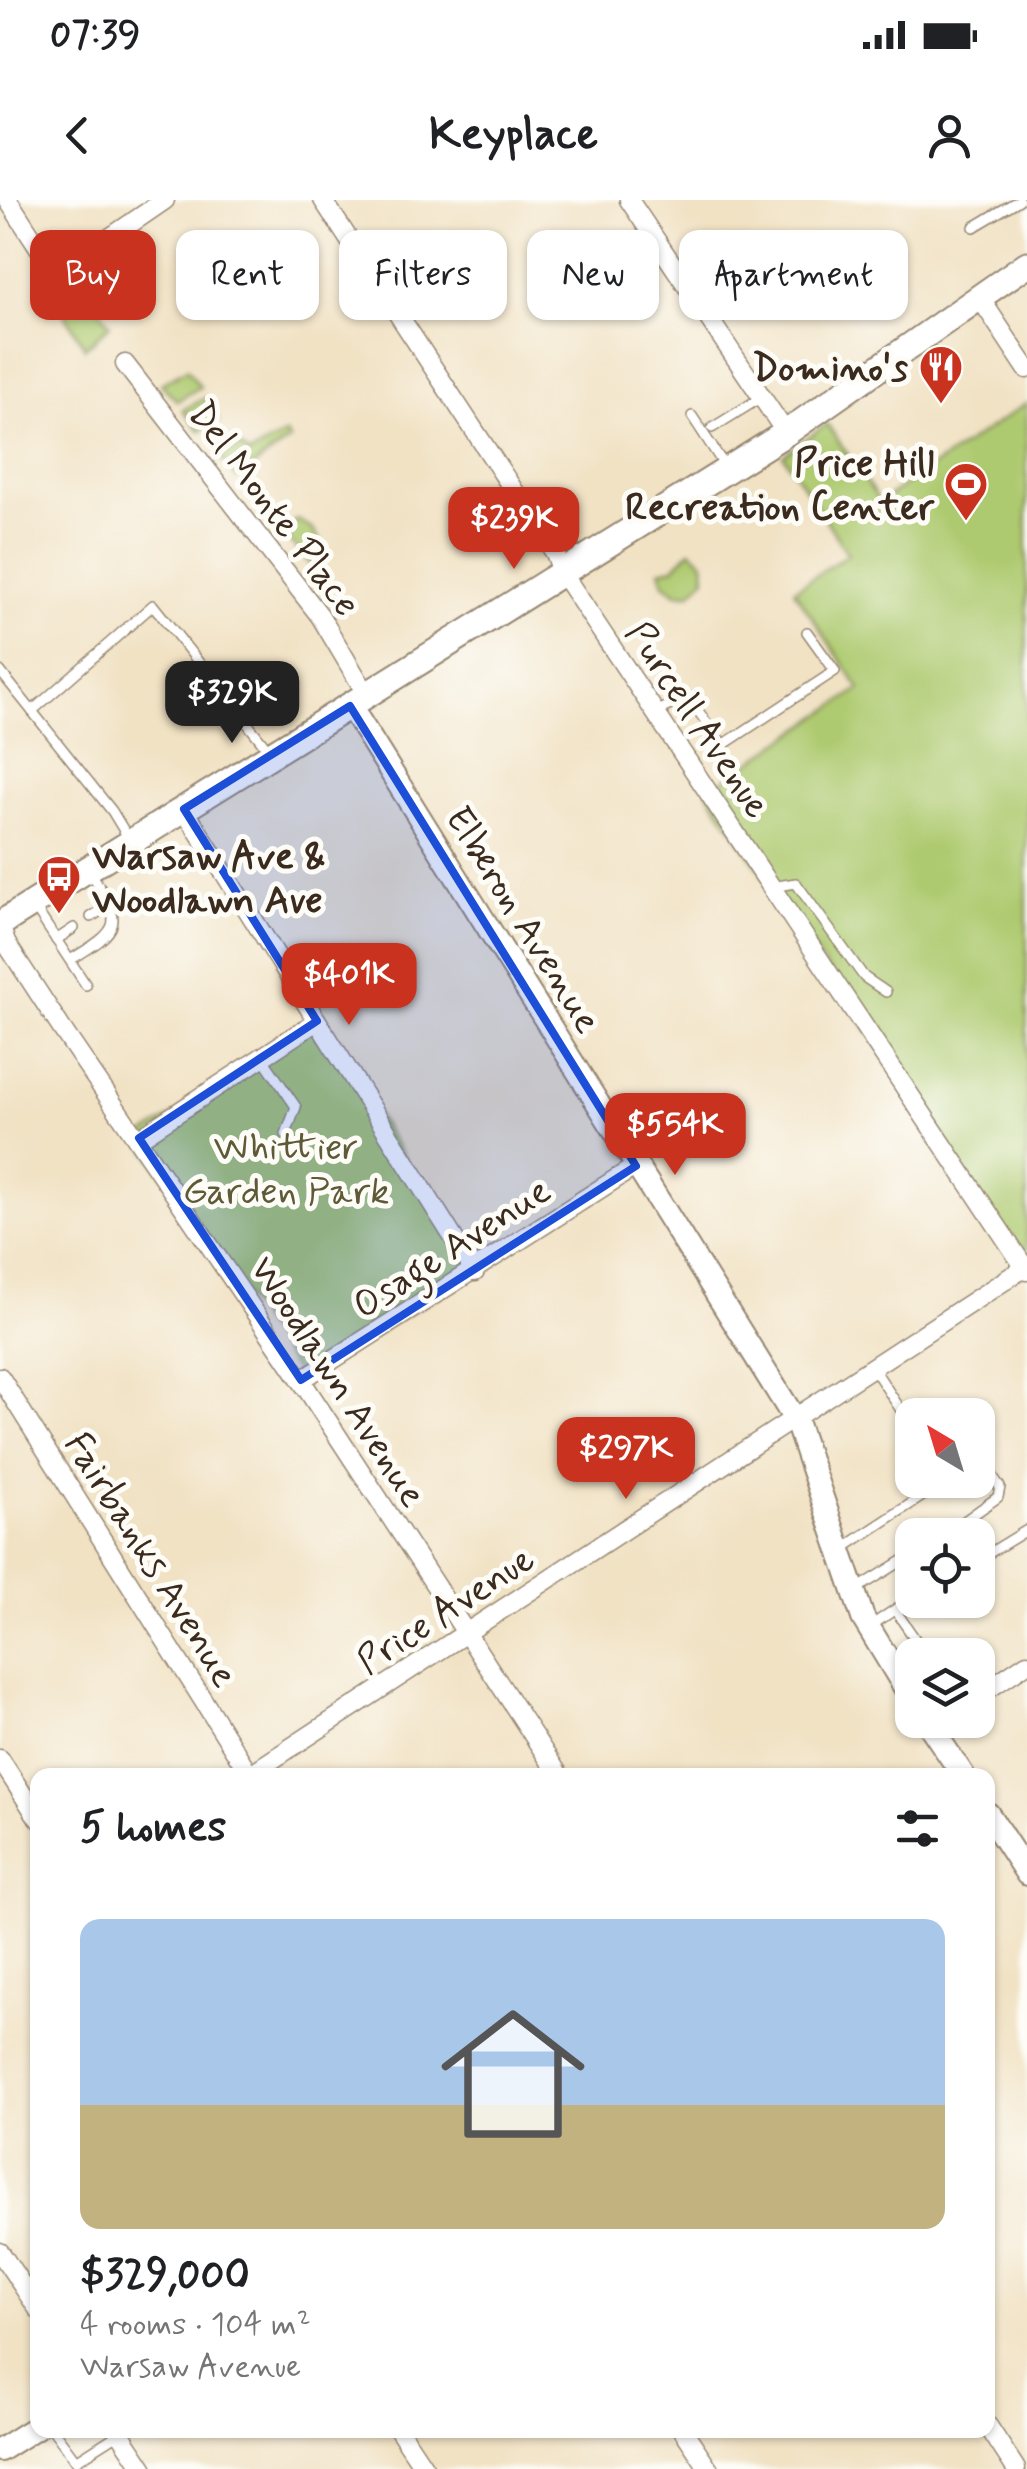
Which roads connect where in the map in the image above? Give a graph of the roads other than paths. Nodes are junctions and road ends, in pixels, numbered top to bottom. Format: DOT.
graph roads {
  1 [pos="8,200"];
  2 [pos="165,200"];
  3 [pos="322,200"];
  4 [pos="630,200"];
  5 [pos="1018,200"];
  6 [pos="974,227"];
  7 [pos="1027,264"];
  8 [pos="980,298"];
  9 [pos="125,364"];
  10 [pos="1027,369"];
  11 [pos="762,397"];
  12 [pos="692,416"];
  13 [pos="712,428"];
  14 [pos="786,434"];
  15 [pos="728,470"];
  16 [pos="564,574"];
  17 [pos="808,632"];
  18 [pos="0,671"];
  19 [pos="358,700"];
  20 [pos="32,711"];
  21 [pos="655,712"];
  22 [pos="272,754"];
  23 [pos="184,808"];
  24 [pos="130,842"];
  25 [pos="88,868"];
  26 [pos="772,887"];
  27 [pos="33,903"];
  28 [pos="110,904"];
  29 [pos="92,917"];
  30 [pos="0,924"];
  31 [pos="74,928"];
  32 [pos="56,940"];
  33 [pos="70,960"];
  34 [pos="86,985"];
  35 [pos="886,992"];
  36 [pos="317,1021"];
  37 [pos="262,1057"];
  38 [pos="286,1134"];
  39 [pos="140,1138"];
  40 [pos="636,1166"];
  41 [pos="1026,1269"];
  42 [pos="475,1272"];
  43 [pos="874,1368"];
  44 [pos="0,1377"];
  45 [pos="301,1380"];
  46 [pos="895,1401"];
  47 [pos="796,1421"];
  48 [pos="995,1480"];
  49 [pos="919,1498"];
  50 [pos="969,1518"];
  51 [pos="1027,1530"];
  52 [pos="840,1550"];
  53 [pos="995,1550"];
  54 [pos="895,1566"];
  55 [pos="854,1591"];
  56 [pos="895,1610"];
  57 [pos="868,1628"];
  58 [pos="466,1634"];
  59 [pos="895,1645"];
  60 [pos="1027,1663"];
  61 [pos="995,1685"];
  62 [pos="942,1738"];
  63 [pos="0,1759"];
  64 [pos="245,1768"];
  65 [pos="260,1768"];
  66 [pos="554,1768"];
  67 [pos="959,1768"];
  68 [pos="30,1806"];
  69 [pos="995,1825"];
  70 [pos="1027,1874"];
  71 [pos="0,2252"];
  72 [pos="30,2297"];
  73 [pos="30,2431"];
  74 [pos="995,2437"];
  75 [pos="58,2438"];
  76 [pos="109,2438"];
  77 [pos="124,2438"];
  78 [pos="404,2438"];
  79 [pos="688,2438"];
  80 [pos="0,2450"];
  81 [pos="144,2469"];
  82 [pos="425,2469"];
  83 [pos="709,2469"];
  84 [pos="1016,2469"];
  1 -- 2 [label="street"];
  3 -- 16 [label="street, Purcell Avenue"];
  4 -- 11 [label="street"];
  5 -- 6 [label="lane"];
  7 -- 8 [label="main road"];
  8 -- 10 [label="street"];
  8 -- 14 [label="main road"];
  9 -- 19 [label="street, Del Monte Place"];
  11 -- 13 [label="lane"];
  11 -- 14 [label="street"];
  12 -- 15 [label="lane"];
  14 -- 15 [label="main road"];
  15 -- 16 [label="main road"];
  16 -- 19 [label="main road"];
  16 -- 21 [label="street, Purcell Avenue"];
  17 -- 21 [label="lane"];
  18 -- 20 [label="lane"];
  19 -- 22 [label="main road"];
  19 -- 40 [label="street, Elberon Avenue"];
  20 -- 22 [label="lane"];
  20 -- 24 [label="lane"];
  21 -- 26 [label="street, Purcell Avenue"];
  22 -- 23 [label="main road"];
  23 -- 24 [label="main road"];
  23 -- 36 [label="street"];
  24 -- 25 [label="main road"];
  25 -- 27 [label="main road"];
  25 -- 28 [label="lane"];
  26 -- 35 [label="lane"];
  26 -- 41 [label="street, Purcell Avenue"];
  27 -- 30 [label="main road"];
  27 -- 32 [label="lane"];
  28 -- 29 [label="lane"];
  28 -- 33 [label="lane"];
  30 -- 39 [label="street, Woodlawn Avenue"];
  31 -- 32 [label="lane"];
  32 -- 33 [label="lane"];
  33 -- 34 [label="lane"];
  36 -- 37 [label="street"];
  36 -- 42 [label="street"];
  37 -- 38 [label="lane"];
  37 -- 39 [label="street"];
  39 -- 45 [label="street, Woodlawn Avenue"];
  40 -- 42 [label="street, Osage Avenue"];
  40 -- 47 [label="street, Elberon Avenue"];
  41 -- 43 [label="street, Price Avenue"];
  42 -- 45 [label="street, Osage Avenue"];
  43 -- 46 [label="lane"];
  43 -- 47 [label="street, Price Avenue"];
  44 -- 64 [label="street, Fairbanks Avenue"];
  45 -- 58 [label="street, Woodlawn Avenue"];
  47 -- 52 [label="street, Elberon Avenue"];
  47 -- 58 [label="street, Price Avenue"];
  48 -- 50 [label="lane"];
  49 -- 52 [label="lane"];
  51 -- 53 [label="lane"];
  52 -- 55 [label="street, Elberon Avenue"];
  54 -- 55 [label="lane"];
  55 -- 57 [label="street, Elberon Avenue"];
  56 -- 57 [label="lane"];
  57 -- 59 [label="street, Elberon Avenue"];
  58 -- 65 [label="street, Price Avenue"];
  58 -- 66 [label="street, Woodlawn Avenue"];
  60 -- 61 [label="street"];
  62 -- 67 [label="street"];
  63 -- 68 [label="street"];
  69 -- 70 [label="street"];
  71 -- 72 [label="street"];
  73 -- 80 [label="street"];
  74 -- 84 [label="street"];
  75 -- 76 [label="lane"];
  77 -- 81 [label="street"];
  78 -- 82 [label="street"];
  79 -- 83 [label="street"];
}
